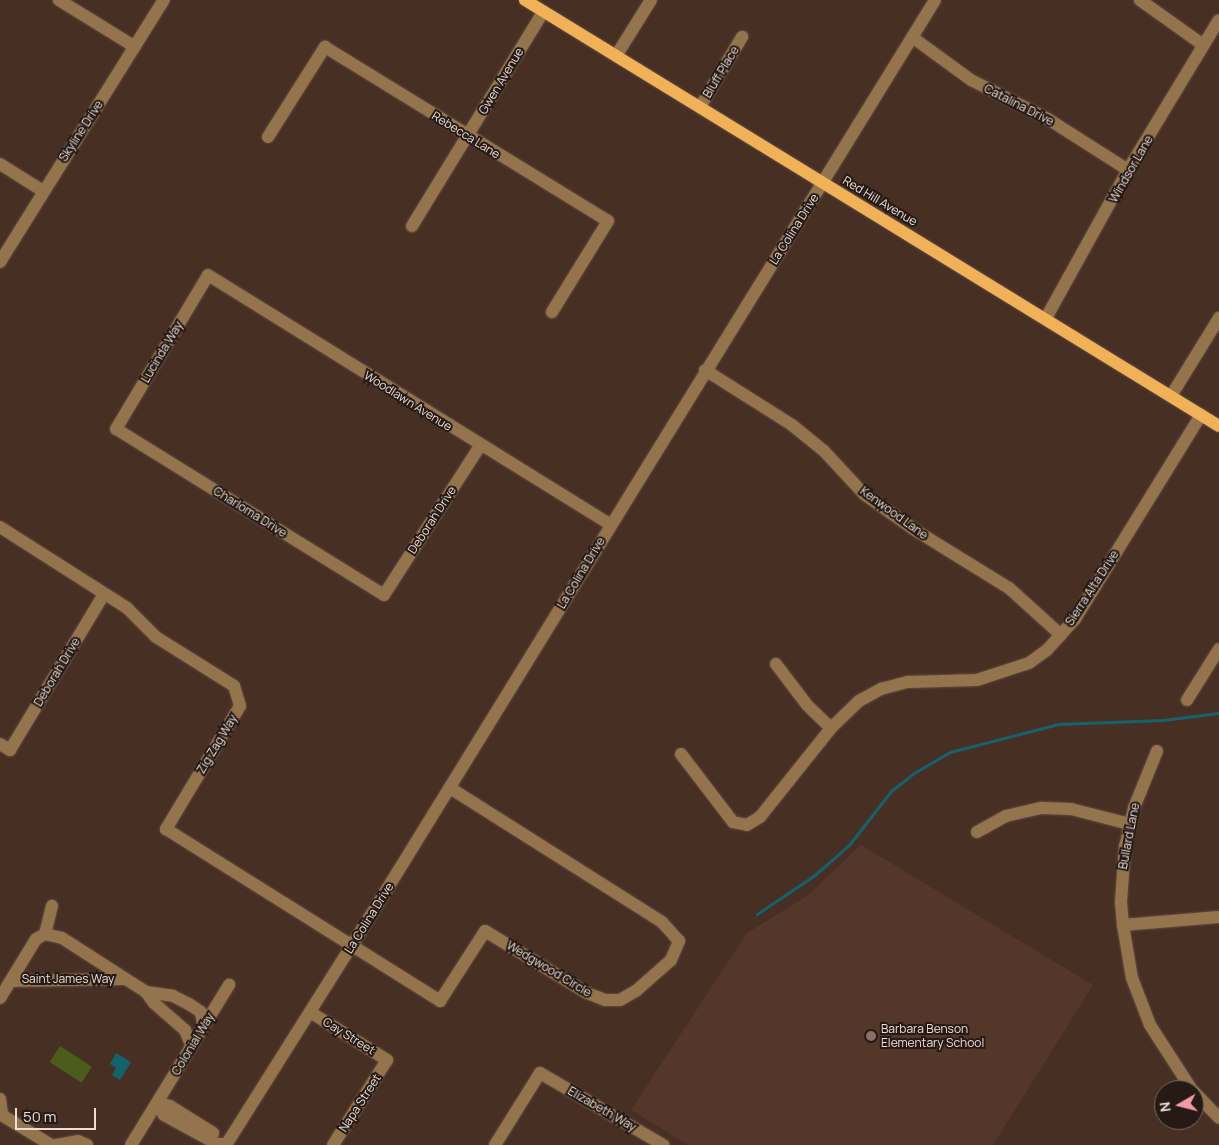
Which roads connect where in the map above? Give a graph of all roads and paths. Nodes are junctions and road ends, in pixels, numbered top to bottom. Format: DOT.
graph roads {
  1 [pos="59,0"];
  2 [pos="164,0"];
  3 [pos="525,0"];
  4 [pos="651,0"];
  5 [pos="935,0"];
  6 [pos="1140,0"];
  7 [pos="543,12"];
  8 [pos="1219,20"];
  9 [pos="742,37"];
  10 [pos="912,37"];
  11 [pos="1203,45"];
  12 [pos="135,47"];
  13 [pos="616,56"];
  14 [pos="700,107"];
  15 [pos="467,136"];
  16 [pos="268,137"];
  17 [pos="0,164"];
  18 [pos="1128,170"];
  19 [pos="824,183"];
  20 [pos="43,191"];
  21 [pos="412,226"];
  22 [pos="0,262"];
  23 [pos="208,275"];
  24 [pos="552,312"];
  25 [pos="1046,318"];
  26 [pos="1219,318"];
  27 [pos="705,370"];
  28 [pos="1171,396"];
  29 [pos="1201,415"];
  30 [pos="1219,426"];
  31 [pos="116,430"];
  32 [pos="480,446"];
  33 [pos="610,524"];
  34 [pos="0,527"];
  35 [pos="104,594"];
  36 [pos="384,594"];
  37 [pos="1061,635"];
  38 [pos="1219,649"];
  39 [pos="776,664"];
  40 [pos="1187,700"];
  41 [pos="831,728"];
  42 [pos="5,747"];
  43 [pos="1157,751"];
  44 [pos="681,754"];
  45 [pos="450,788"];
  46 [pos="1130,824"];
  47 [pos="976,832"];
  48 [pos="52,906"];
  49 [pos="1219,917"];
  50 [pos="1123,925"];
  51 [pos="45,934"];
  52 [pos="351,946"];
  53 [pos="125,980"];
  54 [pos="10,981"];
  55 [pos="229,985"];
  56 [pos="146,992"];
  57 [pos="0,998"];
  58 [pos="310,1012"];
  59 [pos="203,1025"];
  60 [pos="191,1045"];
  61 [pos="387,1060"];
  62 [pos="1185,1080"];
  63 [pos="0,1099"];
  64 [pos="1204,1102"];
  65 [pos="157,1103"];
  66 [pos="1,1114"];
  67 [pos="1219,1118"];
  68 [pos="52,1145"];
  69 [pos="56,1145"];
  70 [pos="87,1145"];
  71 [pos="131,1145"];
  72 [pos="226,1145"];
  73 [pos="333,1145"];
  74 [pos="495,1145"];
  75 [pos="663,1145"];
  1 -- 12 [label="street"];
  2 -- 12 [label="street, Skyline Drive"];
  3 -- 7 [label="main road, Red Hill Avenue"];
  4 -- 13 [label="street"];
  5 -- 10 [label="street, La Colina Drive"];
  6 -- 11 [label="street"];
  7 -- 13 [label="main road, Red Hill Avenue"];
  7 -- 15 [label="street, Gwen Avenue"];
  8 -- 11 [label="street, Windsor Lane"];
  9 -- 14 [label="street, Bluff Place"];
  10 -- 18 [label="street, Catalina Drive"];
  10 -- 19 [label="street, La Colina Drive"];
  11 -- 18 [label="street, Windsor Lane"];
  12 -- 20 [label="street, Skyline Drive"];
  13 -- 14 [label="main road, Red Hill Avenue"];
  14 -- 19 [label="main road, Red Hill Avenue"];
  15 -- 16 [label="street, Rebecca Lane"];
  15 -- 21 [label="street, Gwen Avenue"];
  15 -- 24 [label="street, Rebecca Lane"];
  17 -- 20 [label="street"];
  18 -- 25 [label="street, Windsor Lane"];
  19 -- 25 [label="main road, Red Hill Avenue"];
  19 -- 27 [label="street, La Colina Drive"];
  20 -- 22 [label="street, Skyline Drive"];
  23 -- 31 [label="street, Lucinda Way"];
  23 -- 32 [label="street, Woodlawn Avenue"];
  25 -- 28 [label="main road, Red Hill Avenue"];
  26 -- 28 [label="street"];
  27 -- 33 [label="street, La Colina Drive"];
  27 -- 37 [label="street, Kenwood Lane"];
  28 -- 29 [label="main road, Red Hill Avenue"];
  29 -- 30 [label="main road, Red Hill Avenue"];
  29 -- 37 [label="street, Sierra Alta Drive"];
  31 -- 36 [label="street, Charloma Drive"];
  32 -- 33 [label="street, Woodlawn Avenue"];
  32 -- 36 [label="street, Deborah Drive"];
  33 -- 45 [label="street, La Colina Drive"];
  34 -- 35 [label="street, Zig Zag Way"];
  35 -- 42 [label="street, Deborah Drive"];
  35 -- 52 [label="street, Zig Zag Way"];
  37 -- 41 [label="street, Sierra Alta Drive"];
  38 -- 40 [label="street"];
  39 -- 41 [label="street"];
  41 -- 44 [label="street, Sierra Alta Drive"];
  43 -- 46 [label="street, Bullard Lane"];
  45 -- 52 [label="street, La Colina Drive"];
  45 -- 52 [label="street, Wedgwood Circle"];
  46 -- 47 [label="street"];
  46 -- 50 [label="street, Bullard Lane"];
  48 -- 51 [label="street"];
  49 -- 50 [label="street"];
  50 -- 62 [label="street"];
  51 -- 53 [label="street, Saint James Way"];
  51 -- 54 [label="street"];
  52 -- 58 [label="street, La Colina Drive"];
  53 -- 54 [label="street, Saint James Way"];
  53 -- 56 [label="street, Saint James Way"];
  54 -- 57 [label="street"];
  55 -- 59 [label="street, Colonial Way"];
  56 -- 59 [label="street, Saint James Way"];
  56 -- 60 [label="street, Saint James Way"];
  58 -- 61 [label="street, Cay Street"];
  58 -- 72 [label="street, La Colina Drive"];
  59 -- 60 [label="street, Colonial Way"];
  60 -- 65 [label="street, Colonial Way"];
  61 -- 73 [label="street, Napa Street"];
  63 -- 66 [label="street"];
  64 -- 67 [label="street"];
  65 -- 71 [label="street, Colonial Way"];
  65 -- 72 [label="street"];
  66 -- 68 [label="street"];
  69 -- 70 [label="street"];
  74 -- 75 [label="street, Elizabeth Way"];
}
